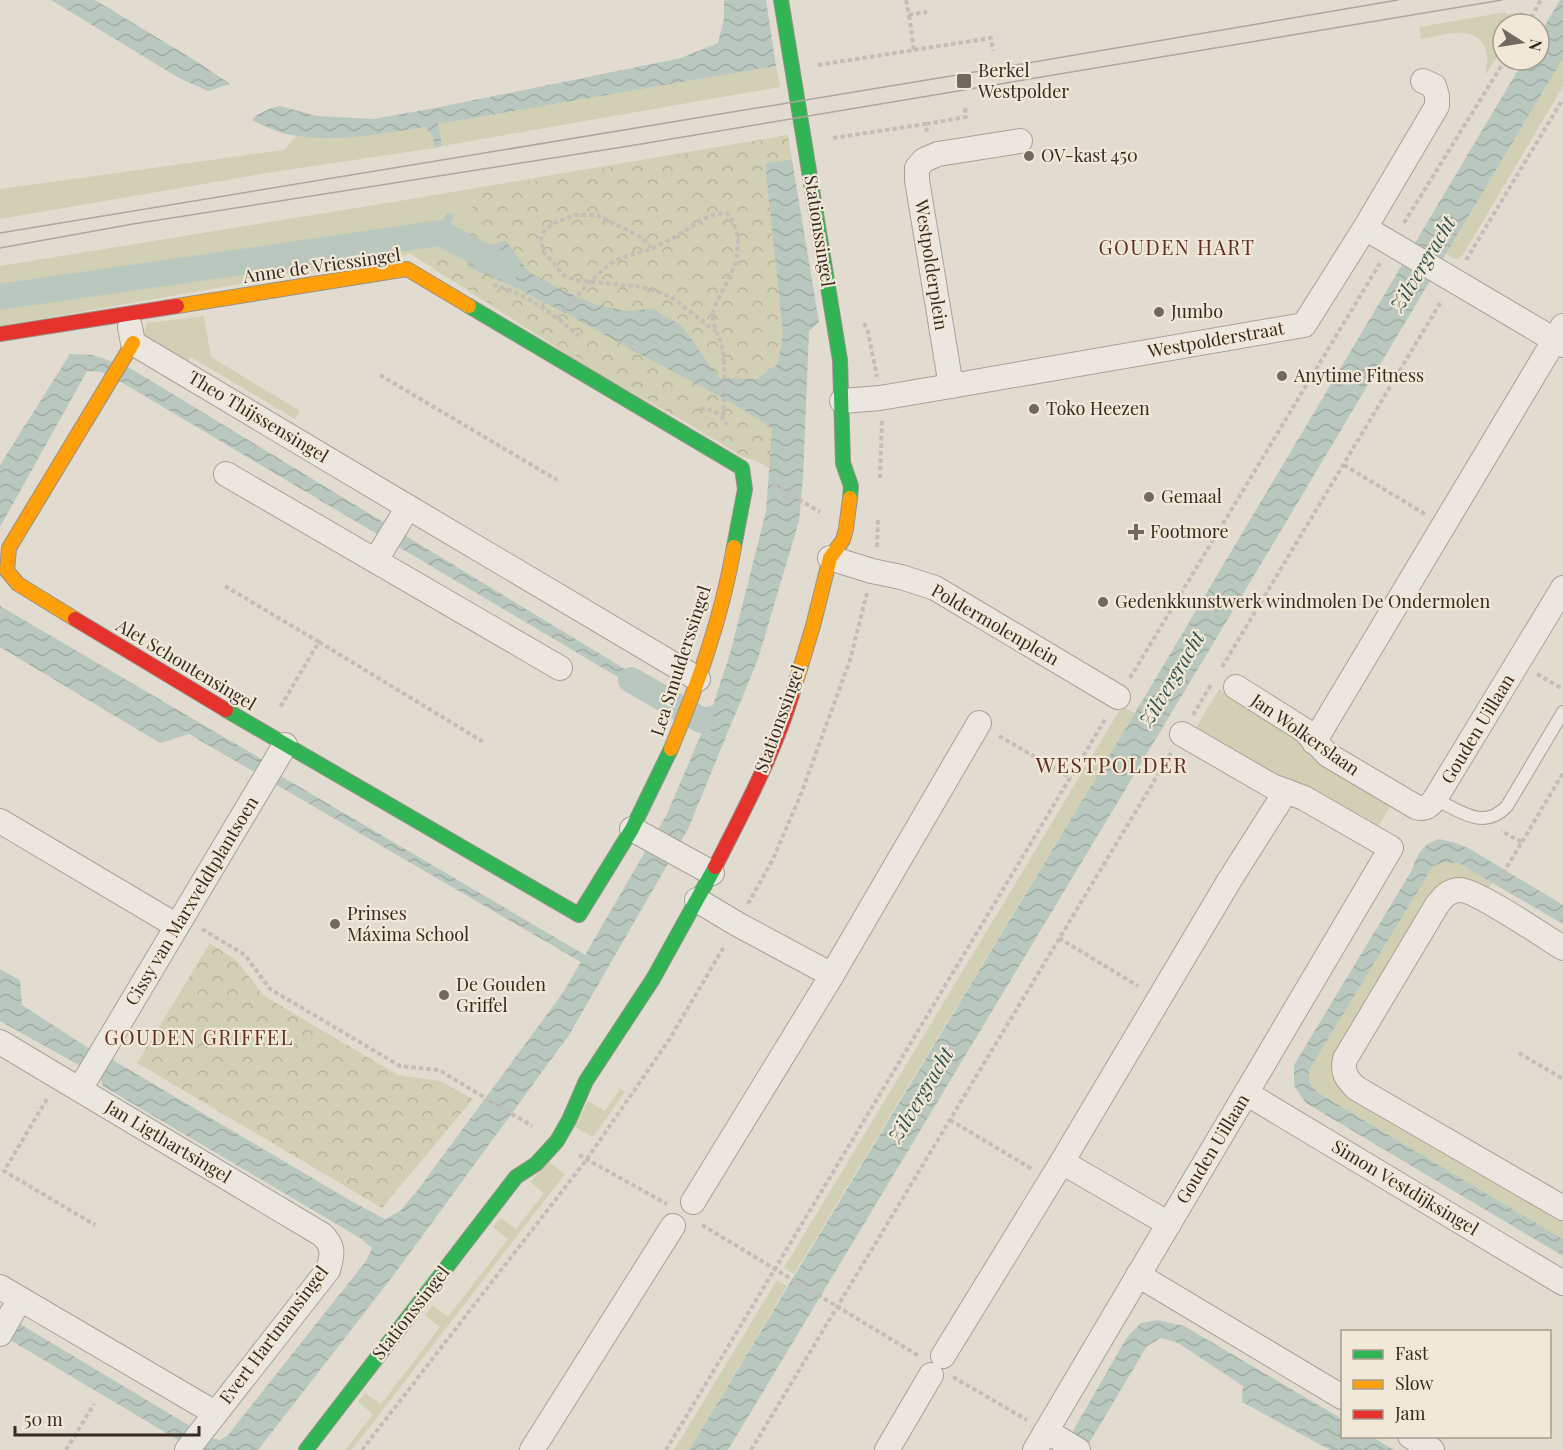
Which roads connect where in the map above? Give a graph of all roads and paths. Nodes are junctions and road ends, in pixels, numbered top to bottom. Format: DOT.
graph roads {
  1 [pos="781,0"];
  2 [pos="906,0"];
  3 [pos="927,12"];
  4 [pos="909,15"];
  5 [pos="914,50"];
  6 [pos="993,51"];
  7 [pos="818,65"];
  8 [pos="1498,72"];
  9 [pos="1423,81"];
  10 [pos="1562,100"];
  11 [pos="965,107"];
  12 [pos="926,124"];
  13 [pos="829,139"];
  14 [pos="1020,141"];
  15 [pos="938,154"];
  16 [pos="1365,228"];
  17 [pos="1397,247"];
  18 [pos="652,249"];
  19 [pos="1447,277"];
  20 [pos="591,282"];
  21 [pos="127,313"];
  22 [pos="560,317"];
  23 [pos="716,331"];
  24 [pos="0,334"];
  25 [pos="1560,337"];
  26 [pos="128,352"];
  27 [pos="380,375"];
  28 [pos="951,386"];
  29 [pos="880,398"];
  30 [pos="842,401"];
  31 [pos="723,417"];
  32 [pos="843,463"];
  33 [pos="1344,465"];
  34 [pos="742,468"];
  35 [pos="226,474"];
  36 [pos="556,480"];
  37 [pos="837,480"];
  38 [pos="771,482"];
  39 [pos="880,485"];
  40 [pos="808,504"];
  41 [pos="878,517"];
  42 [pos="1445,525"];
  43 [pos="392,534"];
  44 [pos="829,547"];
  45 [pos="877,548"];
  46 [pos="225,586"];
  47 [pos="1563,588"];
  48 [pos="319,642"];
  49 [pos="561,668"];
  50 [pos="698,679"];
  51 [pos="1236,687"];
  52 [pos="1125,700"];
  53 [pos="1563,712"];
  54 [pos="978,723"];
  55 [pos="1176,730"];
  56 [pos="485,742"];
  57 [pos="1314,742"];
  58 [pos="272,756"];
  59 [pos="1563,772"];
  60 [pos="1071,778"];
  61 [pos="1286,791"];
  62 [pos="1435,799"];
  63 [pos="1491,817"];
  64 [pos="0,821"];
  65 [pos="641,834"];
  66 [pos="1522,842"];
  67 [pos="712,873"];
  68 [pos="1498,882"];
  69 [pos="697,900"];
  70 [pos="579,915"];
  71 [pos="179,922"];
  72 [pos="1059,938"];
  73 [pos="1563,948"];
  74 [pos="832,975"];
  75 [pos="1159,999"];
  76 [pos="0,1042"];
  77 [pos="1519,1053"];
  78 [pos="83,1073"];
  79 [pos="1563,1079"];
  80 [pos="586,1081"];
  81 [pos="1246,1093"];
  82 [pos="563,1103"];
  83 [pos="950,1120"];
  84 [pos="524,1121"];
  85 [pos="522,1158"];
  86 [pos="2,1170"];
  87 [pos="1057,1171"];
  88 [pos="516,1177"];
  89 [pos="693,1202"];
  90 [pos="1563,1208"];
  91 [pos="1169,1224"];
  92 [pos="95,1225"];
  93 [pos="673,1226"];
  94 [pos="330,1246"];
  95 [pos="784,1275"];
  96 [pos="1138,1275"];
  97 [pos="1563,1283"];
  98 [pos="821,1297"];
  99 [pos="8,1309"];
  100 [pos="1341,1396"];
  101 [pos="94,1404"];
  102 [pos="198,1436"];
  103 [pos="1412,1438"];
  104 [pos="1056,1443"];
  105 [pos="66,1450"];
  106 [pos="306,1450"];
  107 [pos="532,1450"];
  108 [pos="666,1450"];
  109 [pos="751,1450"];
  110 [pos="887,1450"];
  111 [pos="1432,1450"];
  1 -- 30 [label="street, Stationssingel"];
  2 -- 4 [label="path"];
  3 -- 4 [label="path"];
  4 -- 5 [label="path"];
  5 -- 6 [label="path"];
  5 -- 7 [label="path"];
  8 -- 17 [label="path"];
  9 -- 16 [label="street, Westpolderstraat"];
  10 -- 19 [label="path"];
  11 -- 12 [label="path"];
  12 -- 13 [label="path"];
  12 -- 15 [label="path"];
  14 -- 15 [label="street"];
  15 -- 28 [label="street, Westpolderplein"];
  16 -- 17 [label="street"];
  16 -- 28 [label="street, Westpolderstraat"];
  17 -- 19 [label="street"];
  17 -- 52 [label="path"];
  18 -- 20 [label="path"];
  18 -- 20 [label="path"];
  18 -- 23 [label="path"];
  19 -- 25 [label="street"];
  19 -- 33 [label="path"];
  20 -- 22 [label="path"];
  20 -- 23 [label="path"];
  21 -- 24 [label="street, Anne de Vriessingel"];
  21 -- 26 [label="street"];
  21 -- 34 [label="street, Anne de Vriessingel"];
  23 -- 31 [label="path"];
  25 -- 42 [label="street"];
  26 -- 43 [label="street, Theo Thijssensingel"];
  26 -- 58 [label="street, Alet Schoutensingel"];
  27 -- 36 [label="path"];
  28 -- 29 [label="street, Westpolderstraat"];
  29 -- 30 [label="street, Westpolderstraat"];
  29 -- 39 [label="path"];
  30 -- 32 [label="street, Stationssingel"];
  32 -- 37 [label="street, Stationssingel"];
  32 -- 44 [label="street, Stationssingel"];
  33 -- 42 [label="path"];
  33 -- 55 [label="path"];
  34 -- 50 [label="street, Lea Smulderssingel"];
  35 -- 43 [label="street, Theo Thijssensingel"];
  38 -- 40 [label="path"];
  41 -- 45 [label="path"];
  42 -- 57 [label="street"];
  43 -- 49 [label="street, Theo Thijssensingel"];
  43 -- 50 [label="street, Theo Thijssensingel"];
  44 -- 52 [label="street, Poldermolenplein"];
  44 -- 67 [label="street, Stationssingel"];
  46 -- 48 [label="path"];
  47 -- 62 [label="street, Gouden Uillaan"];
  48 -- 56 [label="path"];
  48 -- 58 [label="path"];
  50 -- 65 [label="street, Lea Smulderssingel"];
  51 -- 57 [label="street, Jan Wolkerslaan"];
  52 -- 55 [label="path"];
  52 -- 60 [label="path"];
  53 -- 63 [label="lane"];
  54 -- 60 [label="path"];
  54 -- 74 [label="street"];
  55 -- 61 [label="street"];
  55 -- 72 [label="path"];
  57 -- 62 [label="street, Jan Wolkerslaan"];
  58 -- 70 [label="street, Alet Schoutensingel"];
  58 -- 71 [label="street, Cissy van Marxveldtplantsoen"];
  59 -- 66 [label="path"];
  60 -- 108 [label="path"];
  61 -- 75 [label="street"];
  61 -- 81 [label="street, Gouden Uillaan"];
  62 -- 63 [label="lane, Gouden Uillaan"];
  63 -- 66 [label="path"];
  64 -- 71 [label="street"];
  65 -- 67 [label="street"];
  65 -- 70 [label="street, Lea Smulderssingel"];
  66 -- 68 [label="path"];
  67 -- 69 [label="street, Stationssingel"];
  69 -- 74 [label="street"];
  69 -- 80 [label="street, Stationssingel"];
  71 -- 78 [label="street, Cissy van Marxveldtplantsoen"];
  71 -- 84 [label="path"];
  72 -- 75 [label="path"];
  72 -- 83 [label="path"];
  73 -- 90 [label="street"];
  74 -- 89 [label="street"];
  75 -- 87 [label="street"];
  76 -- 78 [label="street, Jan Ligthartsingel"];
  77 -- 79 [label="path"];
  78 -- 86 [label="path"];
  78 -- 94 [label="street, Jan Ligthartsingel"];
  80 -- 82 [label="street, Stationssingel"];
  80 -- 88 [label="street, Stationssingel"];
  81 -- 91 [label="street, Gouden Uillaan"];
  81 -- 97 [label="street, Simon Vestdijksingel"];
  83 -- 87 [label="path"];
  83 -- 109 [label="path"];
  85 -- 88 [label="street, Stationssingel"];
  86 -- 92 [label="path"];
  87 -- 91 [label="street"];
  87 -- 110 [label="street"];
  88 -- 106 [label="street, Stationssingel"];
  91 -- 96 [label="street, Gouden Uillaan"];
  93 -- 107 [label="street"];
  94 -- 102 [label="street, Evert Hartmansingel"];
  95 -- 98 [label="path"];
  96 -- 100 [label="street"];
  96 -- 104 [label="street, Gouden Uillaan"];
  99 -- 102 [label="street"];
  101 -- 105 [label="path"];
  103 -- 111 [label="street"];
}
